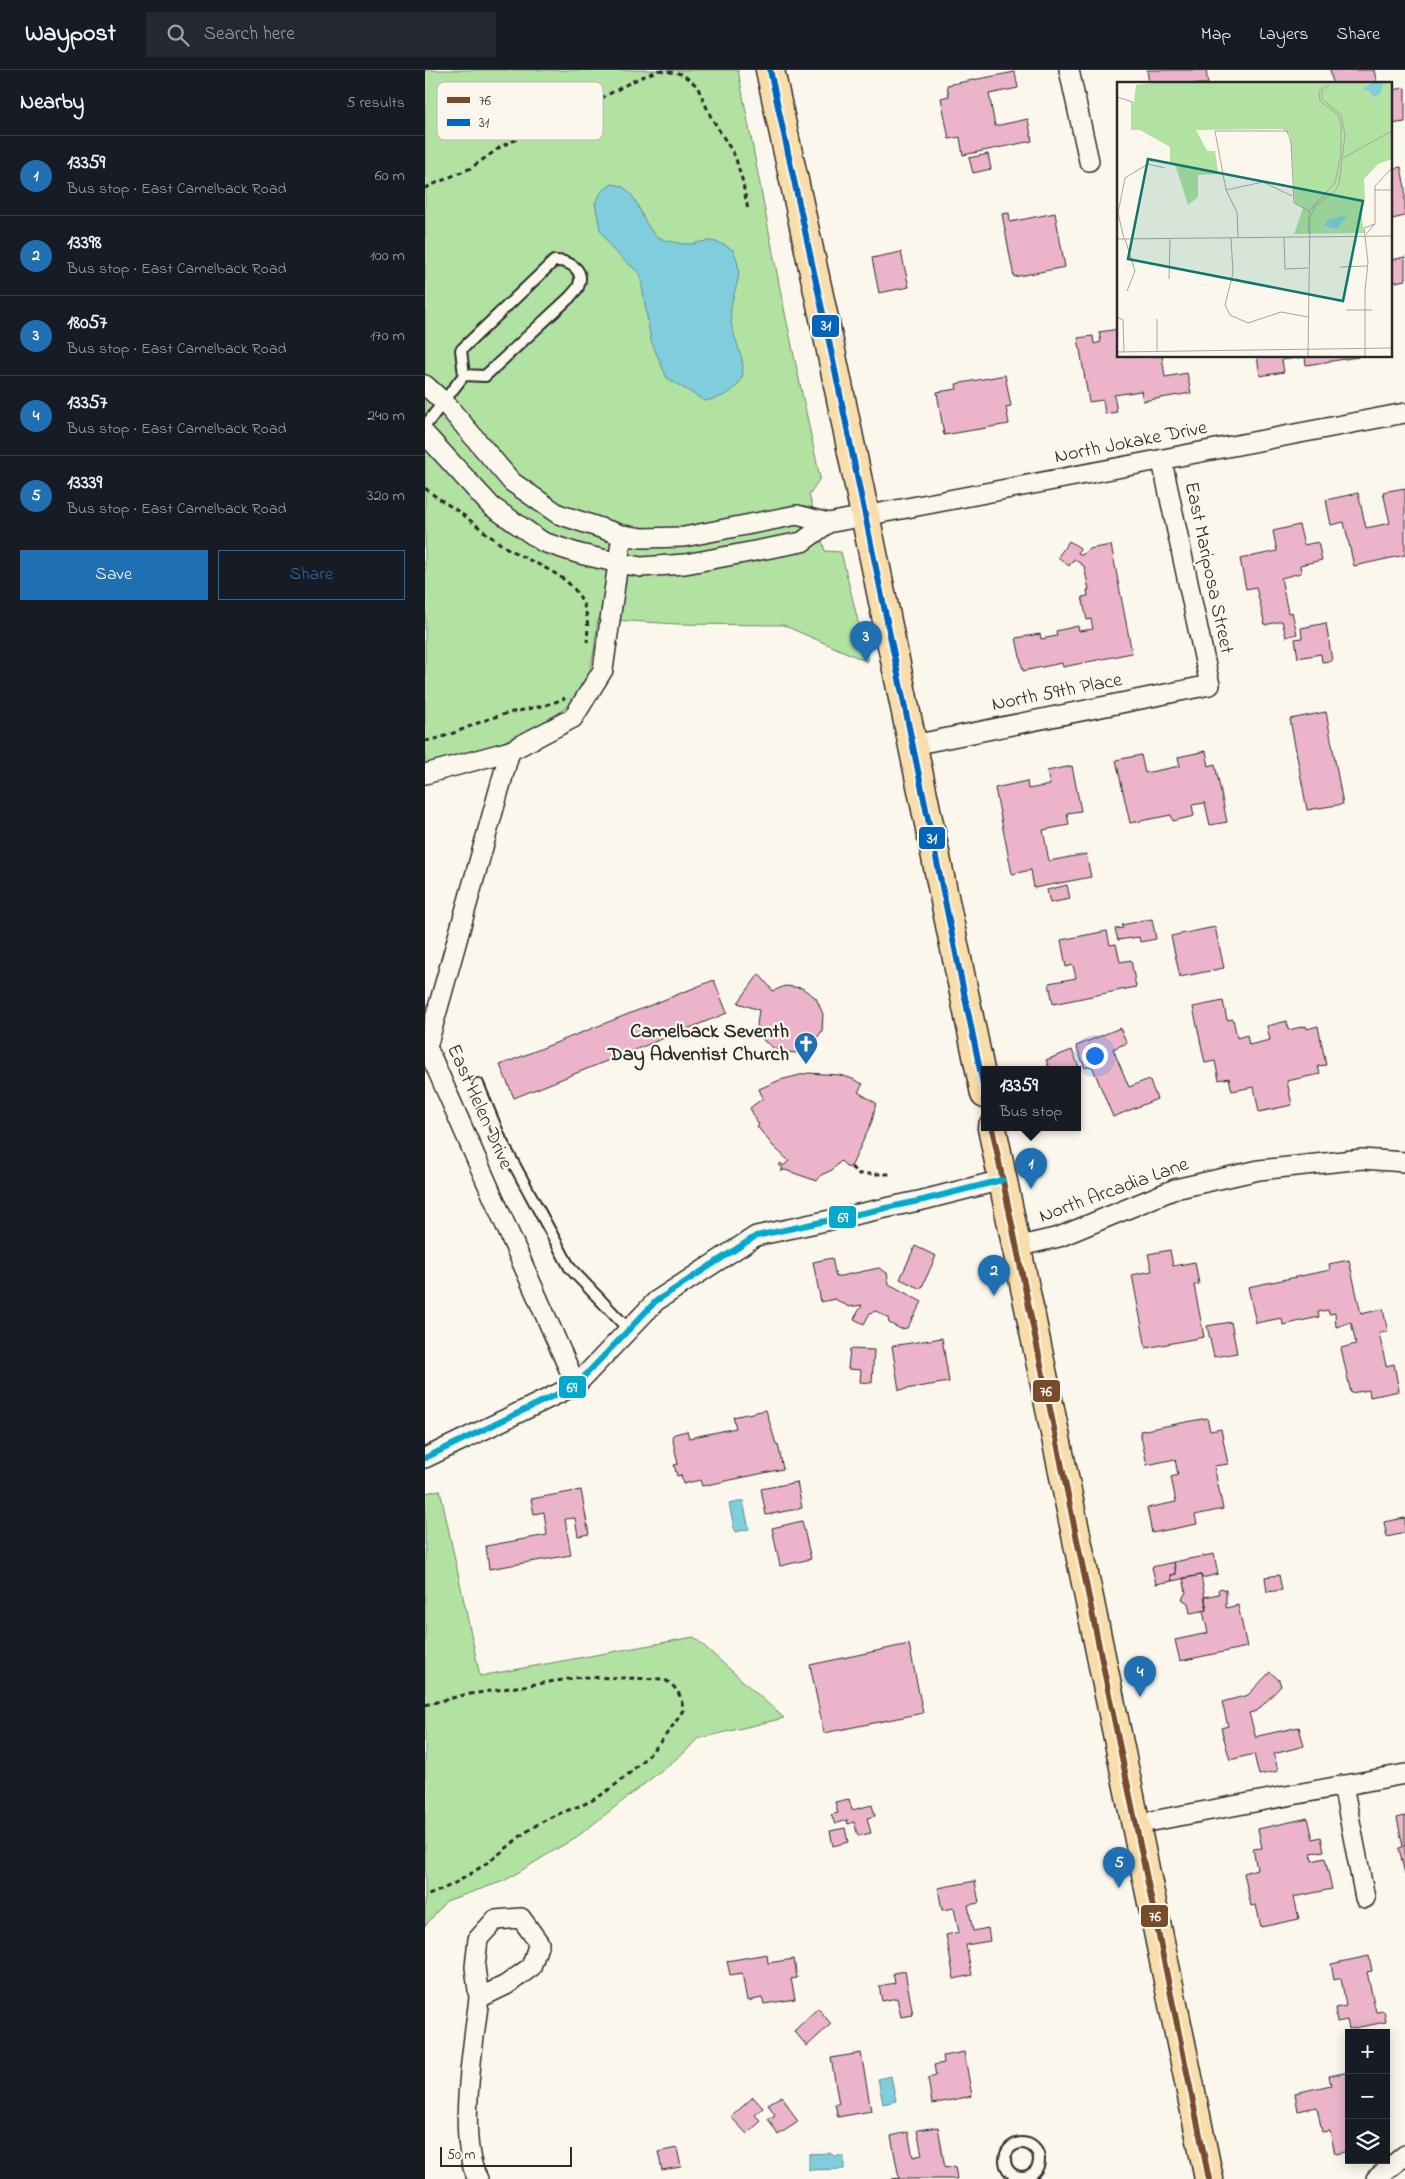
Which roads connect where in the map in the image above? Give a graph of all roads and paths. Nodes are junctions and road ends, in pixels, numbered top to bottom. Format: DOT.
graph roads {
  1 [pos="659,70"];
  2 [pos="770,70"];
  3 [pos="1069,70"];
  4 [pos="603,97"];
  5 [pos="515,140"];
  6 [pos="1089,161"];
  7 [pos="425,188"];
  8 [pos="748,210"];
  9 [pos="464,375"];
  10 [pos="425,385"];
  11 [pos="444,402"];
  12 [pos="1405,413"];
  13 [pos="425,426"];
  14 [pos="425,434"];
  15 [pos="1162,460"];
  16 [pos="425,488"];
  17 [pos="865,515"];
  18 [pos="828,523"];
  19 [pos="622,535"];
  20 [pos="619,563"];
  21 [pos="586,651"];
  22 [pos="1210,685"];
  23 [pos="568,694"];
  24 [pos="425,740"];
  25 [pos="913,745"];
  26 [pos="509,751"];
  27 [pos="425,774"];
  28 [pos="981,1075"];
  29 [pos="478,1084"];
  30 [pos="993,1131"];
  31 [pos="1405,1162"];
  32 [pos="851,1167"];
  33 [pos="892,1174"];
  34 [pos="1002,1180"];
  35 [pos="1016,1247"];
  36 [pos="629,1330"];
  37 [pos="576,1385"];
  38 [pos="425,1458"];
  39 [pos="425,1705"];
  40 [pos="1405,1774"];
  41 [pos="1343,1786"];
  42 [pos="1136,1824"];
  43 [pos="425,1896"];
  44 [pos="1365,1898"];
  45 [pos="479,1998"];
  46 [pos="1405,2155"];
  47 [pos="478,2179"];
  48 [pos="1209,2179"];
  49 [pos="1376,2179"];
  1 -- 4 [label="path"];
  1 -- 8 [label="path"];
  2 -- 17 [label="main road"];
  3 -- 6 [label="street"];
  5 -- 7 [label="path"];
  9 -- 9 [label="lane"];
  9 -- 11 [label="lane"];
  10 -- 11 [label="street"];
  11 -- 13 [label="lane"];
  11 -- 19 [label="street"];
  12 -- 15 [label="street, North Jokake Drive"];
  14 -- 20 [label="street"];
  15 -- 17 [label="street, North Jokake Drive"];
  15 -- 22 [label="street, East Mariposa Street"];
  16 -- 21 [label="path"];
  17 -- 18 [label="street, North Jokake Drive"];
  17 -- 25 [label="main road"];
  18 -- 19 [label="street"];
  18 -- 20 [label="street"];
  19 -- 20 [label="street"];
  20 -- 26 [label="street"];
  22 -- 25 [label="street, North 59th Place"];
  23 -- 24 [label="path"];
  25 -- 28 [label="main road"];
  26 -- 27 [label="street"];
  26 -- 37 [label="street, East Helen Drive"];
  29 -- 36 [label="lane"];
  30 -- 34 [label="main road"];
  31 -- 35 [label="street, North Arcadia Lane"];
  32 -- 33 [label="path"];
  34 -- 35 [label="main road"];
  34 -- 36 [label="street"];
  35 -- 42 [label="main road"];
  36 -- 37 [label="street"];
  37 -- 38 [label="street"];
  39 -- 43 [label="path"];
  40 -- 41 [label="street"];
  41 -- 42 [label="street"];
  41 -- 44 [label="street"];
  42 -- 48 [label="main road"];
  45 -- 47 [label="street"];
  46 -- 49 [label="street"];
}
